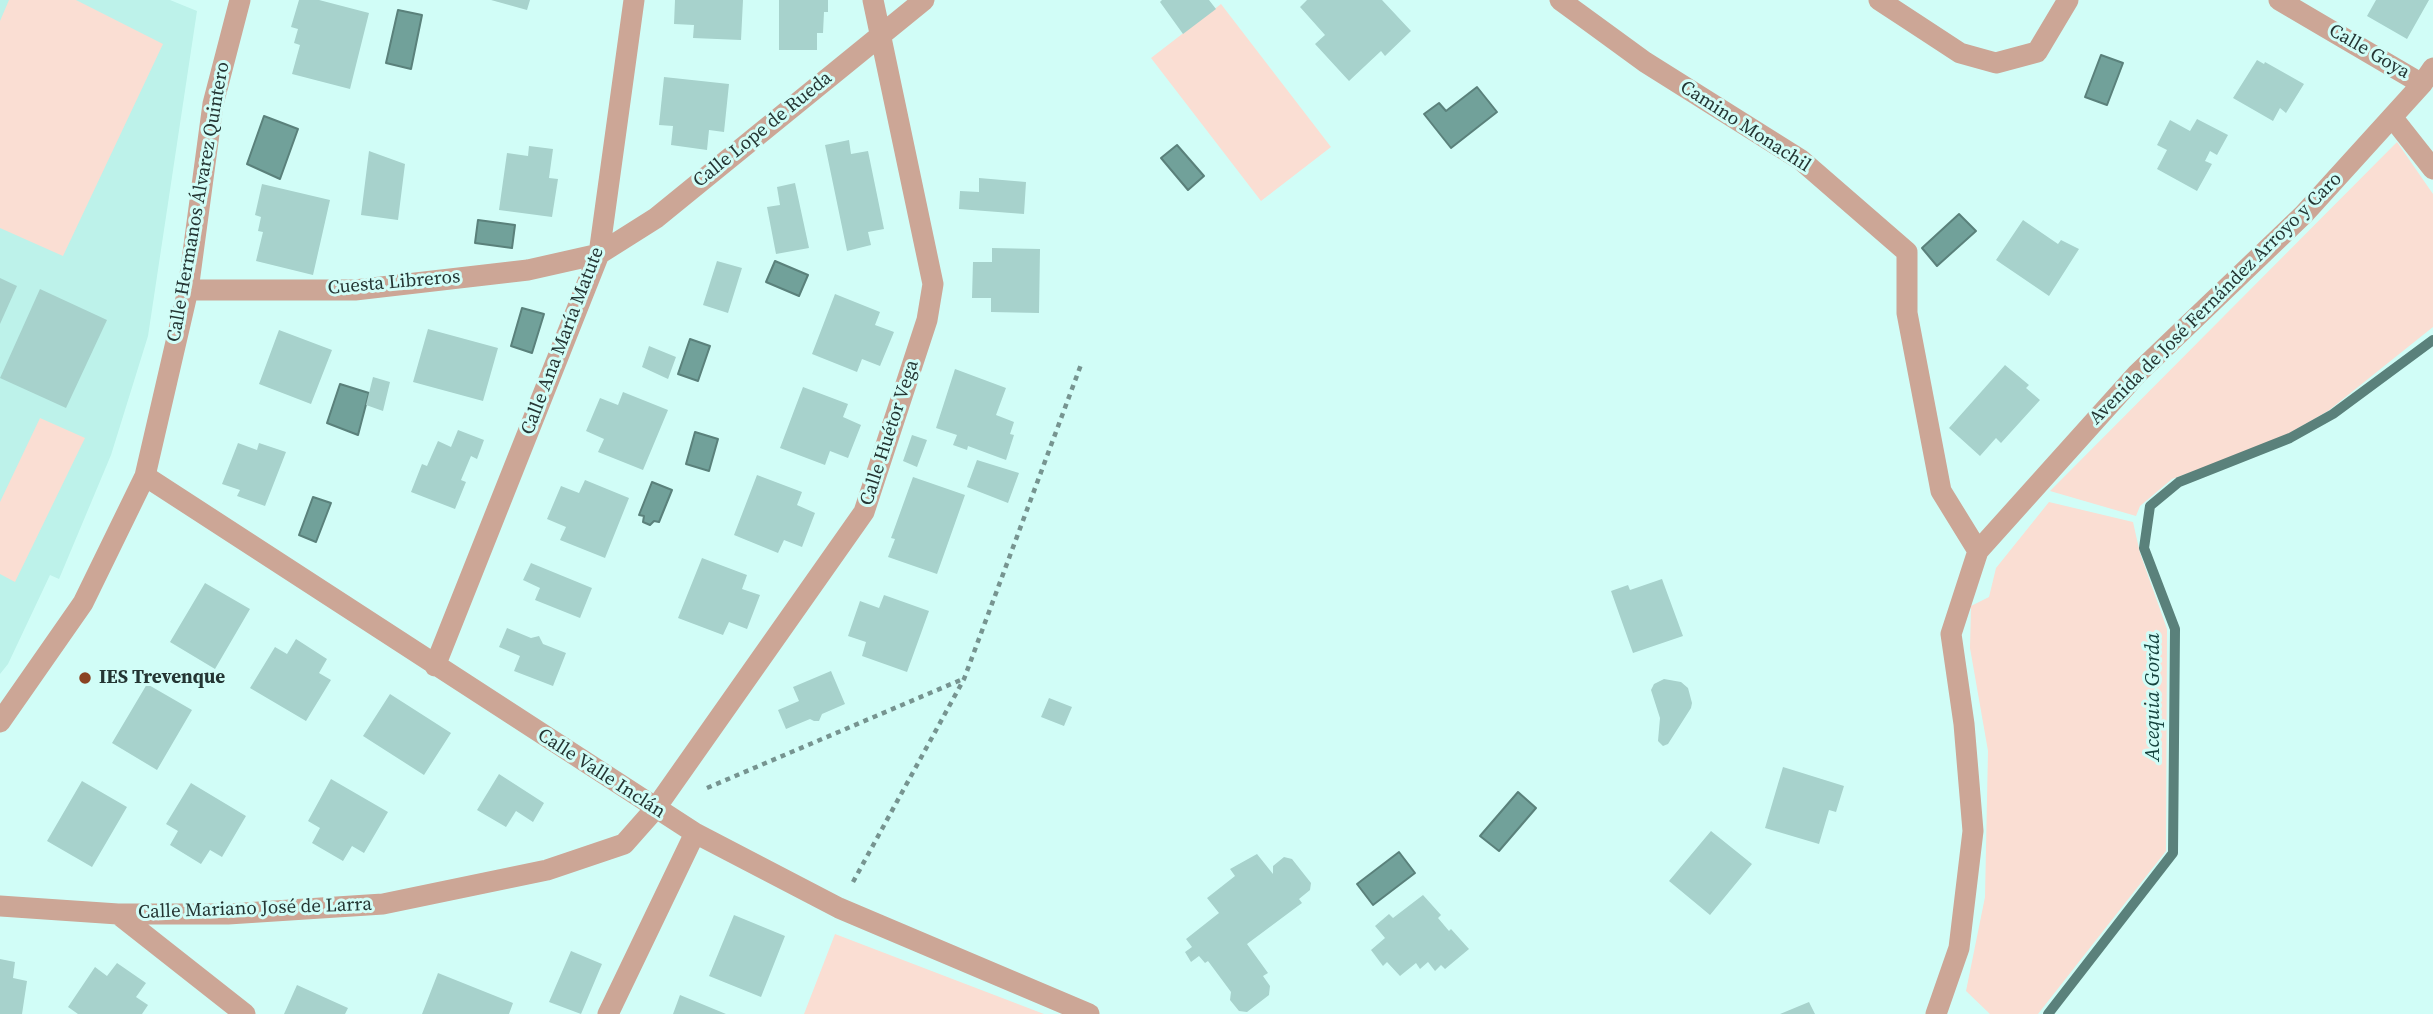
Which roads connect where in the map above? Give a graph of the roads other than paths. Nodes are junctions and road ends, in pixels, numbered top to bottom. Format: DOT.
graph roads {
  1 [pos="634,0"];
  2 [pos="873,0"];
  3 [pos="924,0"];
  4 [pos="1560,0"];
  5 [pos="1879,0"];
  6 [pos="2068,0"];
  7 [pos="2279,0"];
  8 [pos="236,6"];
  9 [pos="881,33"];
  10 [pos="2428,76"];
  11 [pos="2392,117"];
  12 [pos="2433,169"];
  13 [pos="599,254"];
  14 [pos="188,290"];
  15 [pos="145,476"];
  16 [pos="1978,551"];
  17 [pos="435,666"];
  18 [pos="4,712"];
  19 [pos="655,809"];
  20 [pos="695,834"];
  21 [pos="0,906"];
  22 [pos="118,914"];
  23 [pos="233,1010"];
  24 [pos="608,1014"];
  25 [pos="1089,1014"];
  26 [pos="1936,1014"];
  1 -- 13 [label="street, Calle Ana María Matute"];
  2 -- 9 [label="street, Calle Huétor Vega"];
  3 -- 9 [label="street, Calle Lope de Rueda"];
  4 -- 16 [label="street, Camino Monachil"];
  5 -- 6 [label="street"];
  7 -- 10 [label="street, Calle Goya"];
  8 -- 14 [label="street, Calle Hermanos Álvarez Quintero"];
  9 -- 13 [label="street, Calle Lope de Rueda"];
  9 -- 19 [label="street, Calle Huétor Vega"];
  10 -- 11 [label="street, Avenida de José Fernández Arroyo y Caro"];
  11 -- 12 [label="street"];
  11 -- 16 [label="street, Avenida de José Fernández Arroyo y Caro"];
  13 -- 14 [label="street, Cuesta Libreros"];
  13 -- 17 [label="street, Calle Ana María Matute"];
  14 -- 15 [label="street, Calle Hermanos Álvarez Quintero"];
  15 -- 17 [label="street, Calle Valle Inclán"];
  15 -- 18 [label="street, Calle Hermanos Álvarez Quintero"];
  16 -- 26 [label="street, Avenida de José Fernández Arroyo y Caro"];
  17 -- 19 [label="street, Calle Valle Inclán"];
  19 -- 20 [label="street, Calle Valle Inclán"];
  19 -- 22 [label="street, Calle Mariano José de Larra"];
  20 -- 24 [label="street"];
  20 -- 25 [label="street, Calle Valle Inclán"];
  21 -- 22 [label="street, Calle Mariano José de Larra"];
  22 -- 23 [label="street"];
}
